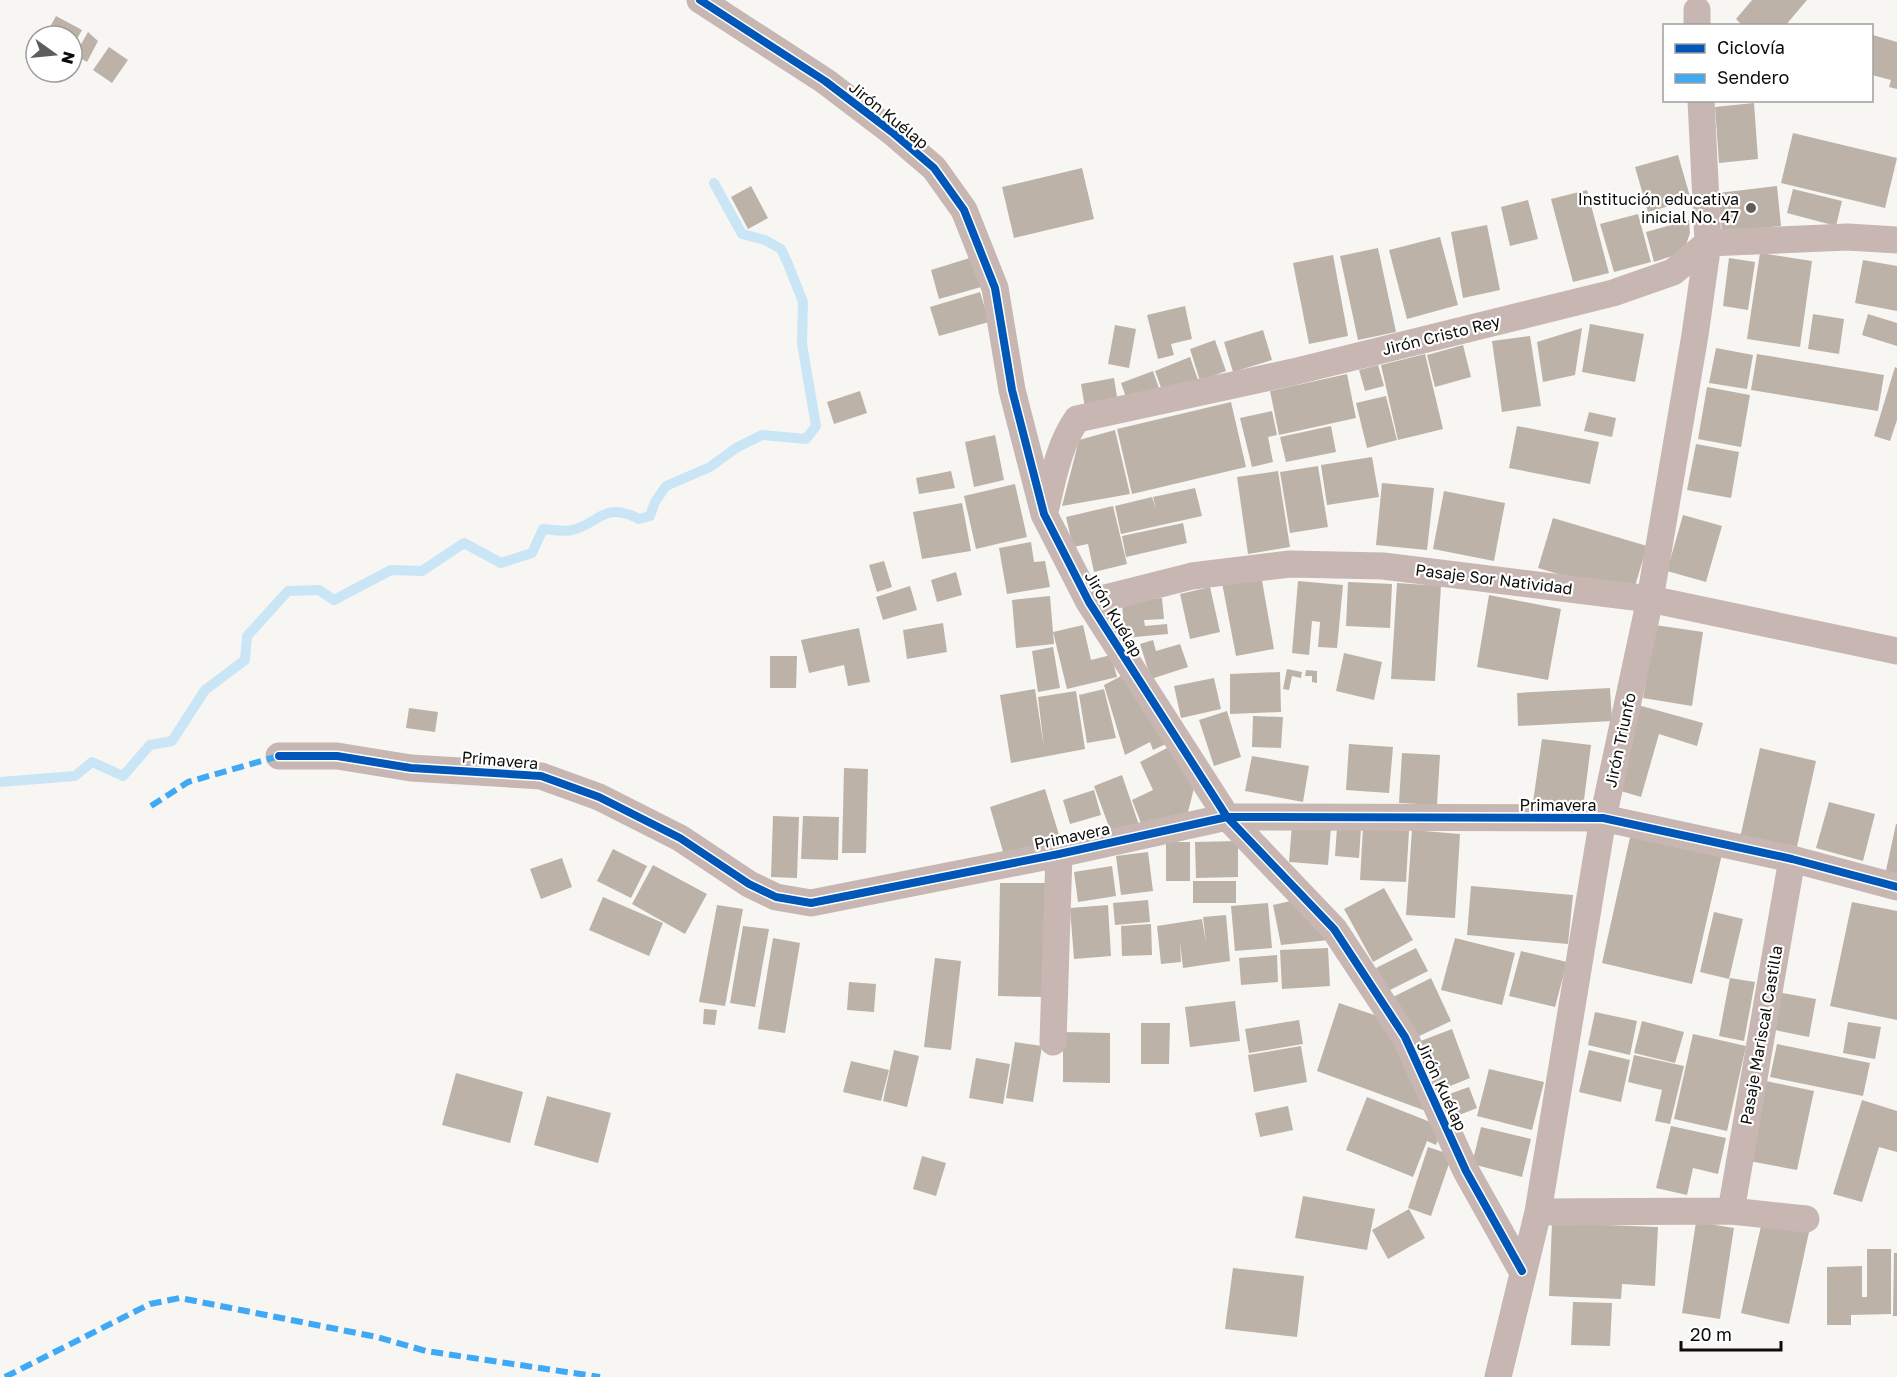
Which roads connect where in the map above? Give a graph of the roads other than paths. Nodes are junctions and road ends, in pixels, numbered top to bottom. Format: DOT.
graph roads {
  1 [pos="700,0"];
  2 [pos="1701,102"];
  3 [pos="1897,240"];
  4 [pos="1708,243"];
  5 [pos="1044,514"];
  6 [pos="1650,598"];
  7 [pos="1089,602"];
  8 [pos="1897,651"];
  9 [pos="279,756"];
  10 [pos="1227,817"];
  11 [pos="1604,818"];
  12 [pos="1059,854"];
  13 [pos="1791,859"];
  14 [pos="1897,887"];
  15 [pos="1053,1042"];
  16 [pos="1538,1212"];
  17 [pos="1731,1212"];
  18 [pos="1806,1220"];
  19 [pos="1522,1271"];
  20 [pos="1498,1377"];
  1 -- 5 [label="street, Jirón Kuélap"];
  2 -- 4 [label="street, Jirón Triunfo"];
  3 -- 4 [label="street"];
  4 -- 5 [label="street, Jirón Cristo Rey"];
  4 -- 6 [label="street, Jirón Triunfo"];
  5 -- 7 [label="street, Jirón Kuélap"];
  6 -- 7 [label="street, Pasaje Sor Natividad"];
  6 -- 8 [label="street, Pasaje Sor Natividad"];
  6 -- 11 [label="street, Jirón Triunfo"];
  7 -- 10 [label="street, Jirón Kuélap"];
  9 -- 12 [label="street, Primavera"];
  10 -- 11 [label="street, Primavera"];
  10 -- 12 [label="street, Primavera"];
  10 -- 19 [label="street, Jirón Kuélap"];
  11 -- 13 [label="street, Primavera"];
  11 -- 16 [label="street, Jirón Triunfo"];
  12 -- 15 [label="street"];
  13 -- 14 [label="street, Primavera"];
  13 -- 17 [label="street, Pasaje Mariscal Castilla"];
  16 -- 17 [label="street"];
  16 -- 19 [label="street, Jirón Triunfo"];
  17 -- 18 [label="street"];
  19 -- 20 [label="street, Jirón Triunfo"];
}
